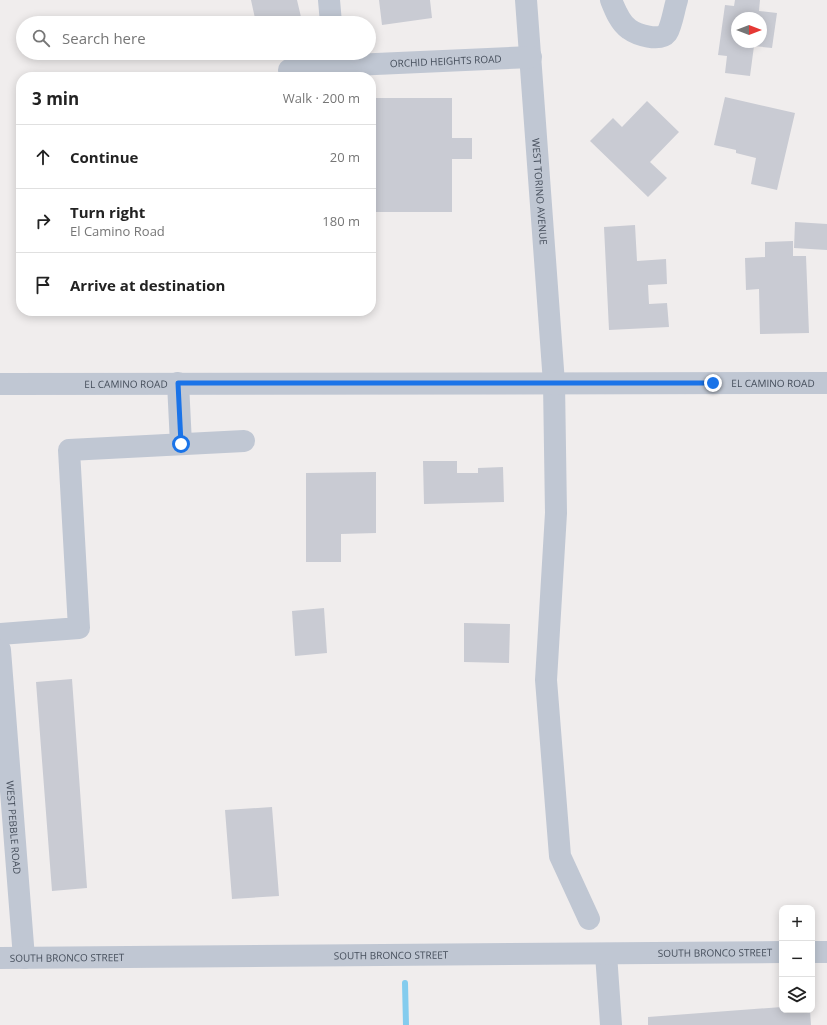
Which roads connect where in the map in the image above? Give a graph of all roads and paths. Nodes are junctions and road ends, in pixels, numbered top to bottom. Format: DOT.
graph roads {
  1 [pos="329,0"];
  2 [pos="526,0"];
  3 [pos="611,0"];
  4 [pos="677,0"];
  5 [pos="330,16"];
  6 [pos="531,57"];
  7 [pos="376,59"];
  8 [pos="332,60"];
  9 [pos="289,70"];
  10 [pos="178,383"];
  11 [pos="554,383"];
  12 [pos="827,383"];
  13 [pos="0,384"];
  14 [pos="244,441"];
  15 [pos="181,444"];
  16 [pos="0,634"];
  17 [pos="0,650"];
  18 [pos="4,752"];
  19 [pos="589,919"];
  20 [pos="779,952"];
  21 [pos="815,952"];
  22 [pos="827,952"];
  23 [pos="606,954"];
  24 [pos="0,958"];
  25 [pos="24,958"];
  26 [pos="611,1025"];
  1 -- 5 [label="street"];
  2 -- 6 [label="street, WEST TORINO AVENUE"];
  3 -- 4 [label="street"];
  6 -- 7 [label="street, ORCHID HEIGHTS ROAD"];
  6 -- 11 [label="street, WEST TORINO AVENUE"];
  8 -- 9 [label="street, ORCHID HEIGHTS ROAD"];
  10 -- 11 [label="street, EL CAMINO ROAD"];
  10 -- 13 [label="street, EL CAMINO ROAD"];
  10 -- 15 [label="street"];
  11 -- 12 [label="street, EL CAMINO ROAD"];
  11 -- 19 [label="street, WEST TORINO AVENUE"];
  14 -- 15 [label="street"];
  15 -- 16 [label="street"];
  17 -- 18 [label="street, WEST PEBBLE ROAD"];
  18 -- 25 [label="street, WEST PEBBLE ROAD"];
  20 -- 23 [label="street, SOUTH BRONCO STREET"];
  21 -- 22 [label="street"];
  23 -- 25 [label="street, SOUTH BRONCO STREET"];
  23 -- 26 [label="street"];
  24 -- 25 [label="street, SOUTH BRONCO STREET"];
}
